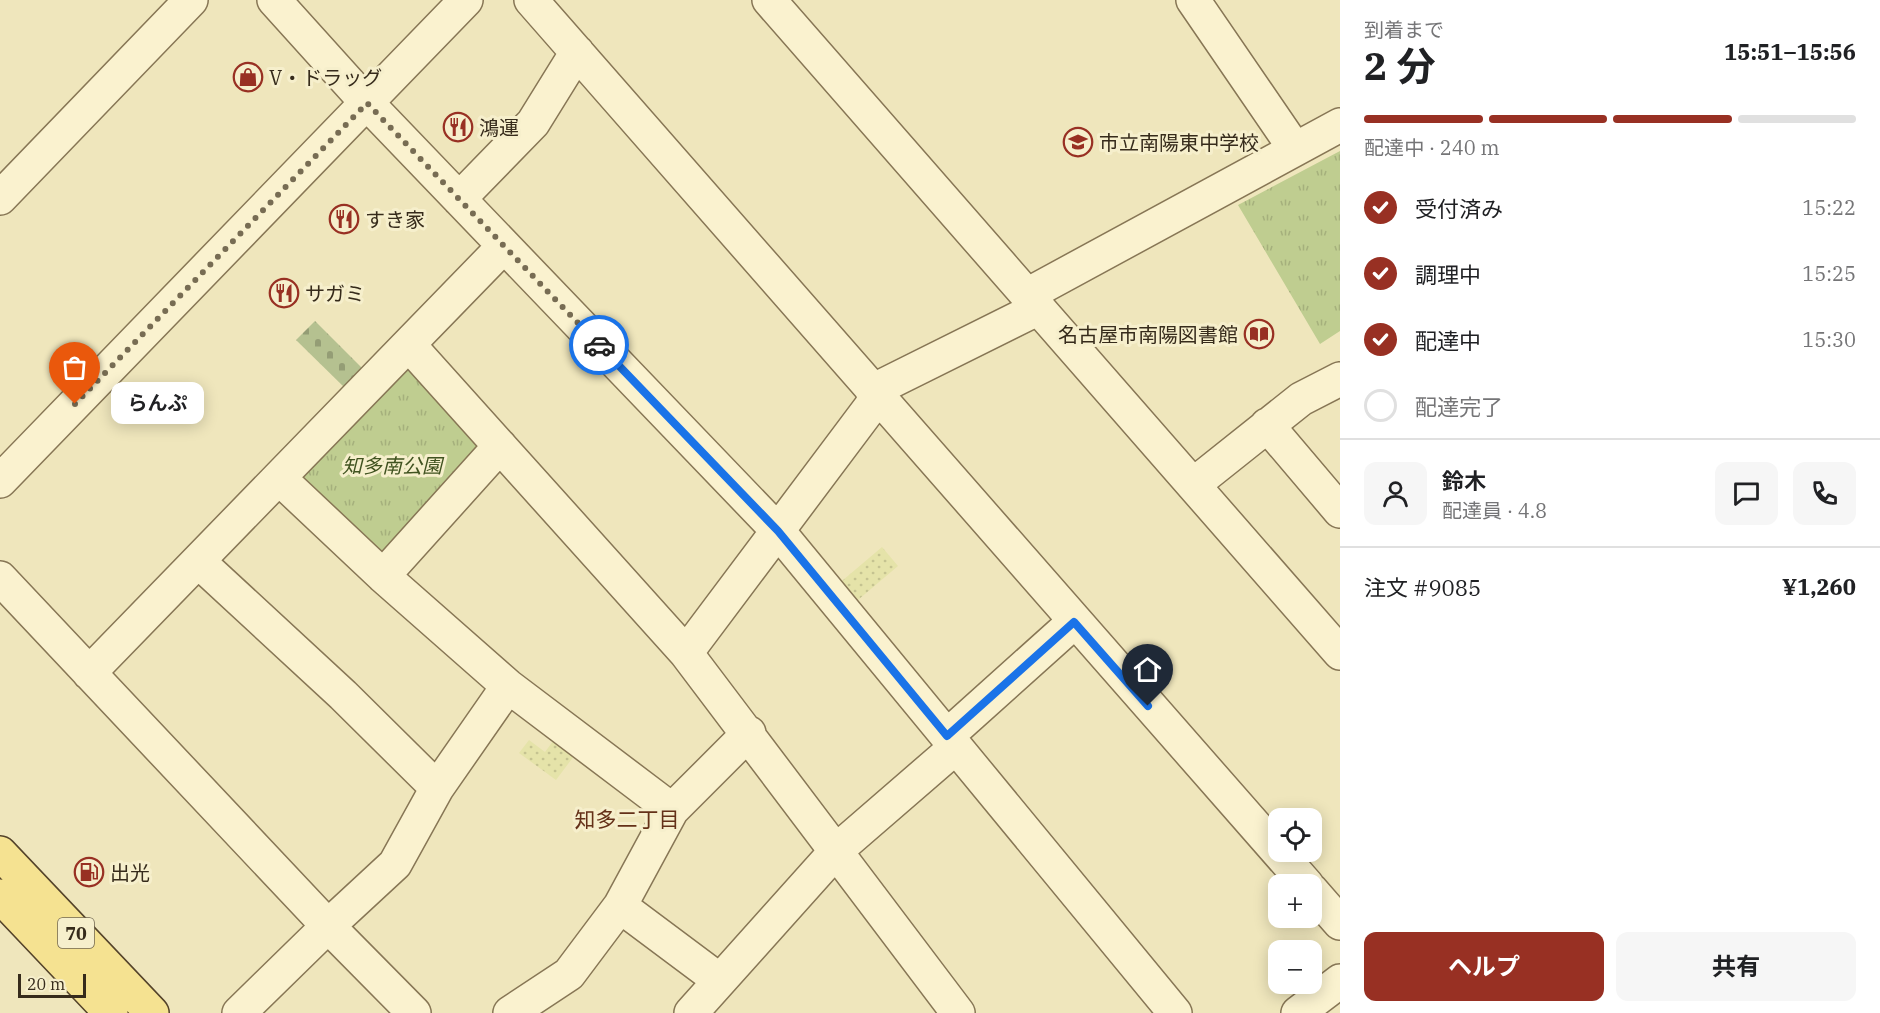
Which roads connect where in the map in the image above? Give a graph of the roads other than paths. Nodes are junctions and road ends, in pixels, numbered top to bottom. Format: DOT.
graph roads {
  1 [pos="191,0"];
  2 [pos="274,0"];
  3 [pos="466,0"];
  4 [pos="531,0"];
  5 [pos="769,0"];
  6 [pos="1193,0"];
  7 [pos="576,52"];
  8 [pos="367,103"];
  9 [pos="1340,124"];
  10 [pos="1294,149"];
  11 [pos="0,198"];
  12 [pos="459,199"];
  13 [pos="504,246"];
  14 [pos="1033,302"];
  15 [pos="409,345"];
  16 [pos="1340,379"];
  17 [pos="875,394"];
  18 [pos="1268,425"];
  19 [pos="500,446"];
  20 [pos="279,478"];
  21 [pos="0,481"];
  22 [pos="1193,485"];
  23 [pos="1340,511"];
  24 [pos="778,531"];
  25 [pos="198,561"];
  26 [pos="382,576"];
  27 [pos="0,578"];
  28 [pos="1074,622"];
  29 [pos="687,653"];
  30 [pos="1340,653"];
  31 [pos="89,673"];
  32 [pos="508,686"];
  33 [pos="749,733"];
  34 [pos="951,741"];
  35 [pos="437,788"];
  36 [pos="672,810"];
  37 [pos="837,850"];
  38 [pos="0,853"];
  39 [pos="1297,874"];
  40 [pos="0,896"];
  41 [pos="1322,903"];
  42 [pos="620,906"];
  43 [pos="1340,923"];
  44 [pos="328,926"];
  45 [pos="719,980"];
  46 [pos="1340,981"];
  47 [pos="111,1013"];
  48 [pos="152,1013"];
  49 [pos="239,1013"];
  50 [pos="414,1013"];
  51 [pos="510,1013"];
  52 [pos="691,1013"];
  53 [pos="958,1013"];
  54 [pos="1175,1013"];
  55 [pos="1298,1013"];
  1 -- 11 [label="street"];
  2 -- 8 [label="street"];
  3 -- 8 [label="street"];
  4 -- 7 [label="street"];
  5 -- 14 [label="street"];
  6 -- 10 [label="street"];
  7 -- 12 [label="street"];
  7 -- 17 [label="street"];
  8 -- 12 [label="street"];
  8 -- 21 [label="street"];
  9 -- 10 [label="street"];
  10 -- 14 [label="street"];
  12 -- 13 [label="street"];
  13 -- 15 [label="street"];
  13 -- 24 [label="street"];
  14 -- 17 [label="street"];
  14 -- 22 [label="street"];
  15 -- 19 [label="street"];
  15 -- 20 [label="street"];
  16 -- 18 [label="street"];
  17 -- 24 [label="street"];
  17 -- 28 [label="street"];
  18 -- 22 [label="street"];
  18 -- 23 [label="street"];
  19 -- 26 [label="street"];
  19 -- 29 [label="street"];
  20 -- 25 [label="street"];
  20 -- 26 [label="street"];
  22 -- 30 [label="street"];
  24 -- 29 [label="street"];
  24 -- 34 [label="street"];
  25 -- 31 [label="street"];
  25 -- 35 [label="street"];
  26 -- 32 [label="street"];
  27 -- 31 [label="street"];
  28 -- 34 [label="street"];
  28 -- 39 [label="street"];
  29 -- 33 [label="street"];
  31 -- 44 [label="street"];
  32 -- 35 [label="street"];
  32 -- 36 [label="street"];
  33 -- 36 [label="street"];
  33 -- 37 [label="street"];
  34 -- 37 [label="street"];
  34 -- 54 [label="street"];
  35 -- 44 [label="street"];
  36 -- 42 [label="street"];
  37 -- 45 [label="street"];
  37 -- 53 [label="street"];
  38 -- 48 [label="main road, 70"];
  40 -- 47 [label="main road, 70"];
  41 -- 43 [label="street"];
  42 -- 45 [label="street"];
  42 -- 51 [label="street"];
  44 -- 49 [label="street"];
  44 -- 50 [label="street"];
  45 -- 52 [label="street"];
  46 -- 55 [label="street"];
}
